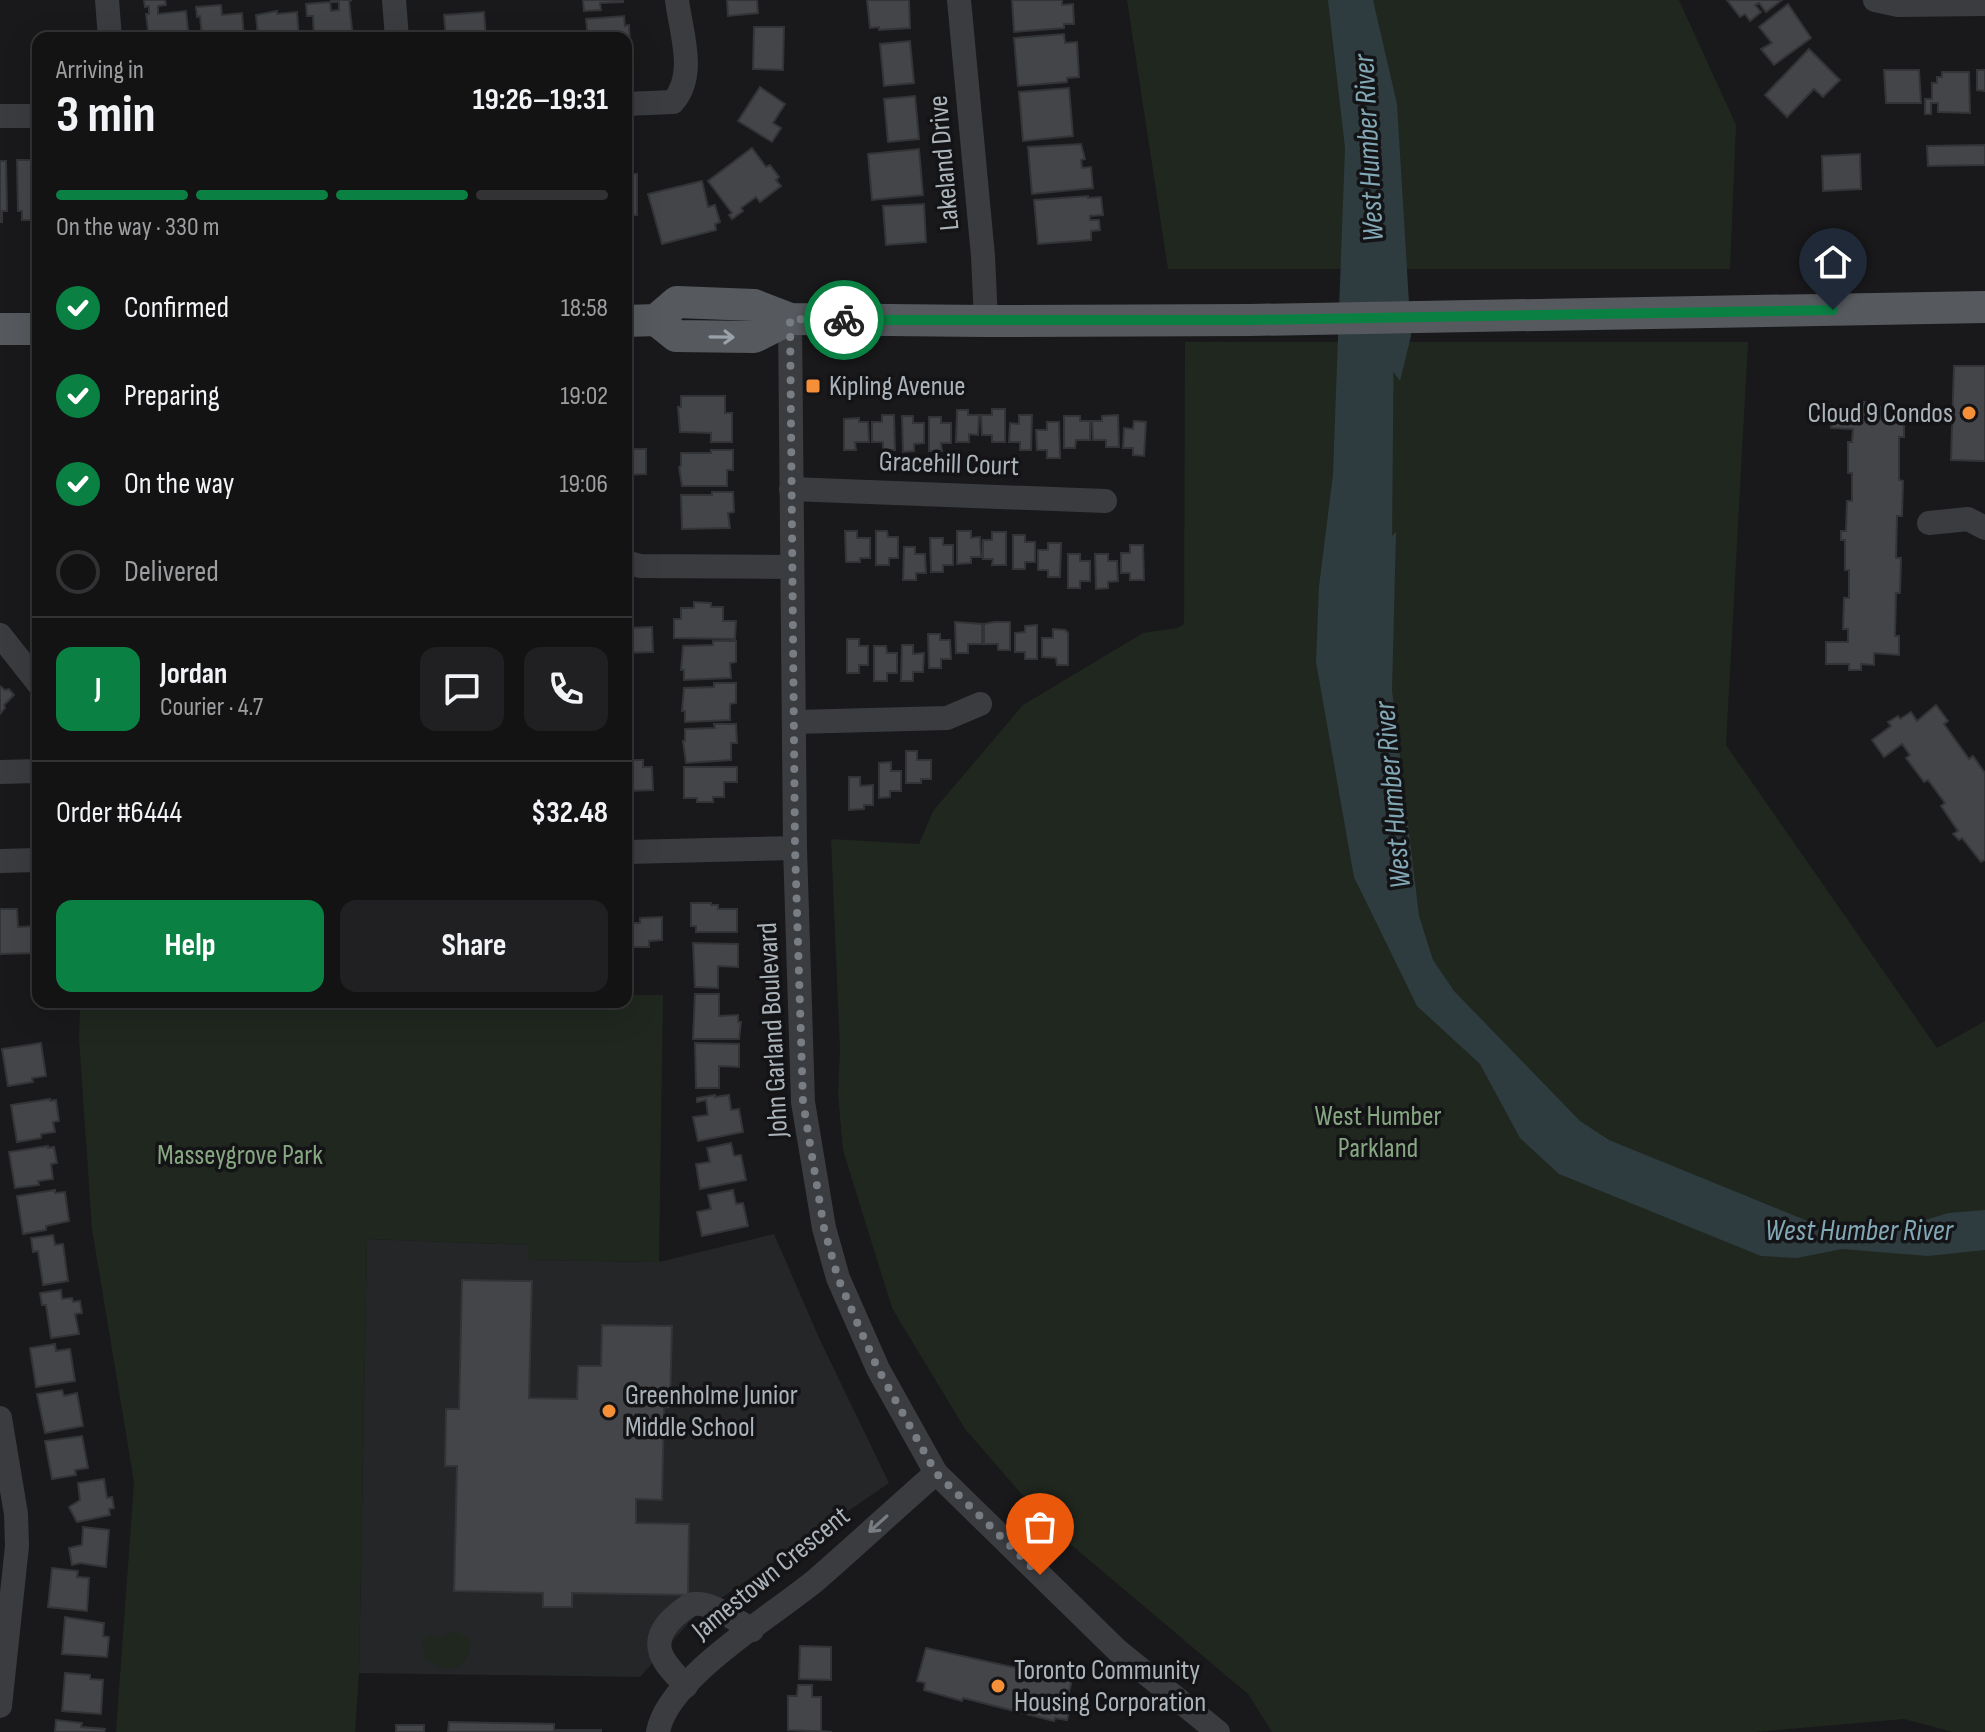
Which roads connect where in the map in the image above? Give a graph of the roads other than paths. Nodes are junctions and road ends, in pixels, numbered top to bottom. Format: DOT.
graph roads {
  1 [pos="107,0"];
  2 [pos="394,0"];
  3 [pos="677,0"];
  4 [pos="959,0"];
  5 [pos="1875,0"];
  6 [pos="1985,4"];
  7 [pos="110,32"];
  8 [pos="397,32"];
  9 [pos="632,104"];
  10 [pos="0,116"];
  11 [pos="32,116"];
  12 [pos="1985,307"];
  13 [pos="790,319"];
  14 [pos="641,320"];
  15 [pos="986,321"];
  16 [pos="0,329"];
  17 [pos="32,329"];
  18 [pos="791,489"];
  19 [pos="1105,501"];
  20 [pos="1929,523"];
  21 [pos="1985,528"];
  22 [pos="632,564"];
  23 [pos="792,567"];
  24 [pos="0,635"];
  25 [pos="32,675"];
  26 [pos="980,704"];
  27 [pos="794,722"];
  28 [pos="32,771"];
  29 [pos="0,772"];
  30 [pos="795,848"];
  31 [pos="632,852"];
  32 [pos="32,860"];
  33 [pos="0,861"];
  34 [pos="0,1418"];
  35 [pos="936,1473"];
  36 [pos="752,1630"];
  37 [pos="686,1686"];
  38 [pos="0,1706"];
  39 [pos="658,1732"];
  40 [pos="1218,1732"];
  1 -- 7 [label="street"];
  2 -- 8 [label="street"];
  3 -- 9 [label="street"];
  4 -- 15 [label="street, Lakeland Drive"];
  5 -- 6 [label="street"];
  10 -- 11 [label="street"];
  12 -- 15 [label="main road"];
  13 -- 14 [label="main road"];
  13 -- 15 [label="main road"];
  13 -- 18 [label="street, John Garland Boulevard"];
  16 -- 17 [label="main road"];
  18 -- 19 [label="street, Gracehill Court"];
  18 -- 23 [label="street, John Garland Boulevard"];
  20 -- 21 [label="street"];
  22 -- 23 [label="street"];
  23 -- 27 [label="street, John Garland Boulevard"];
  24 -- 25 [label="street"];
  26 -- 27 [label="street"];
  27 -- 30 [label="street, John Garland Boulevard"];
  28 -- 29 [label="street"];
  30 -- 31 [label="street"];
  30 -- 35 [label="street, John Garland Boulevard"];
  32 -- 33 [label="street"];
  34 -- 38 [label="street"];
  35 -- 36 [label="street, Jamestown Crescent, one-way"];
  35 -- 40 [label="street, John Garland Boulevard"];
  36 -- 37 [label="street, Jamestown Crescent"];
  36 -- 37 [label="street"];
  37 -- 39 [label="street, Jamestown Crescent"];
}
